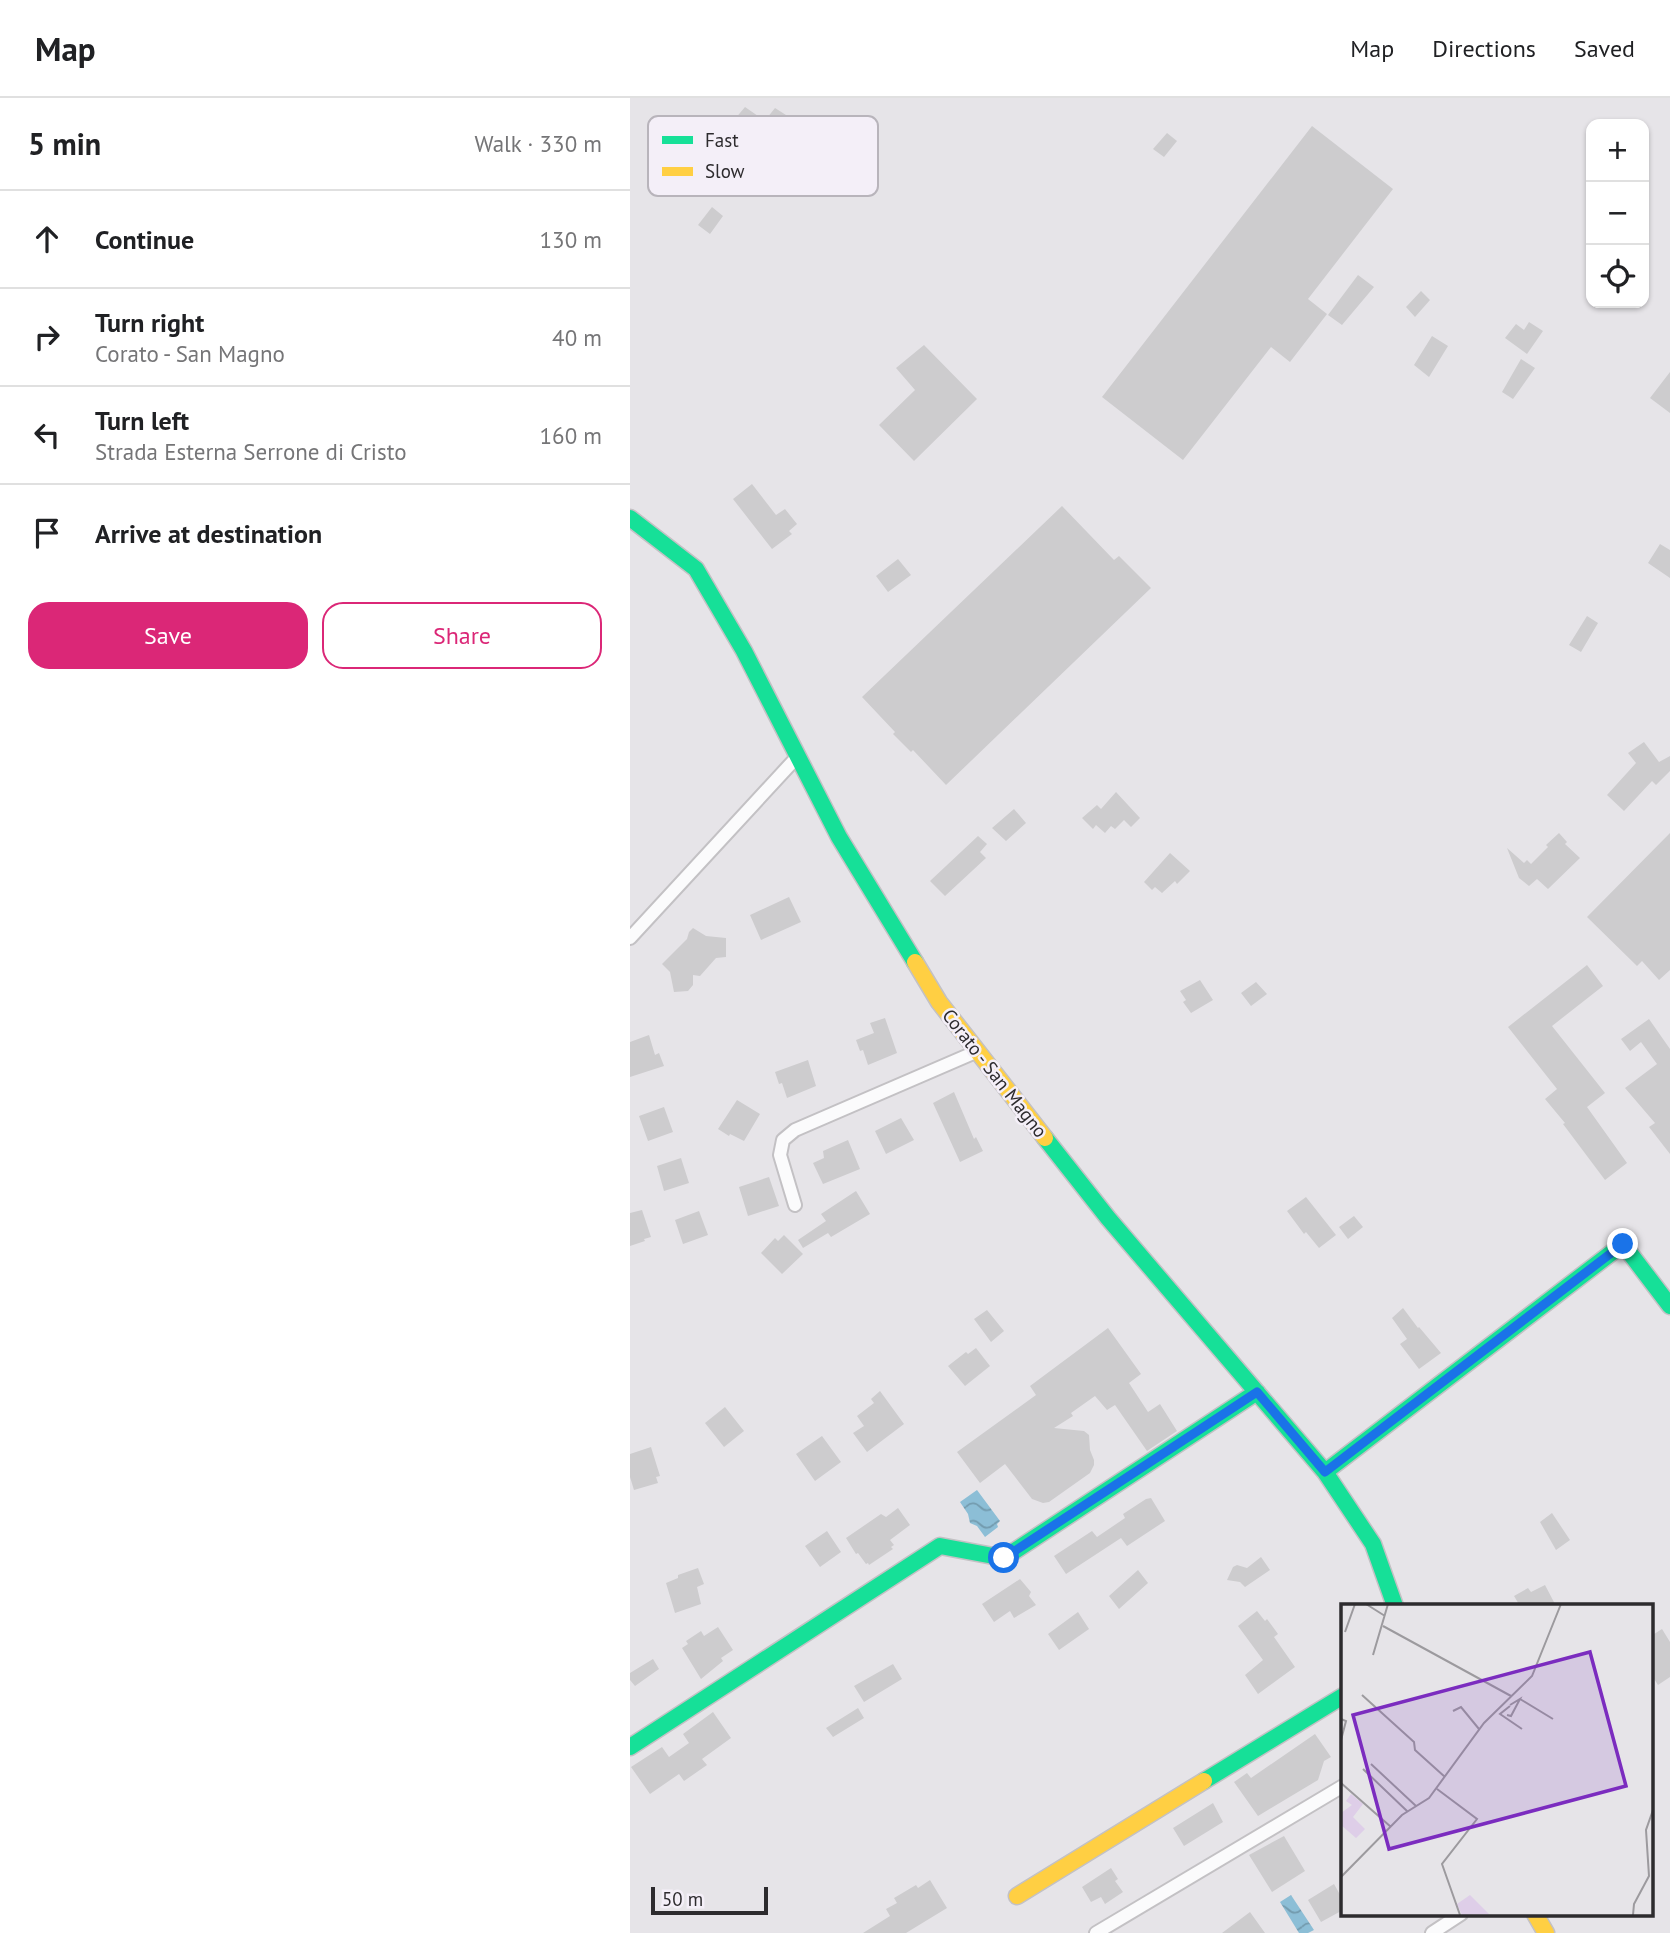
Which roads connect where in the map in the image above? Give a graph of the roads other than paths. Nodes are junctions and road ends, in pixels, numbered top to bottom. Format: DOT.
graph roads {
  1 [pos="630,518"];
  2 [pos="798,757"];
  3 [pos="630,938"];
  4 [pos="978,1051"];
  5 [pos="795,1205"];
  6 [pos="1670,1306"];
  7 [pos="1257,1392"];
  8 [pos="1325,1472"];
  9 [pos="1394,1604"];
  10 [pos="1341,1697"];
  11 [pos="630,1747"];
  12 [pos="1341,1787"];
  13 [pos="1017,1896"];
  14 [pos="1458,1916"];
  15 [pos="1536,1916"];
  16 [pos="1096,1933"];
  17 [pos="1432,1933"];
  18 [pos="1546,1933"];
  1 -- 2 [label="street, Corato - San Magno"];
  2 -- 3 [label="street"];
  2 -- 4 [label="street, Corato - San Magno"];
  4 -- 5 [label="street"];
  4 -- 7 [label="street, Corato - San Magno"];
  6 -- 8 [label="street"];
  7 -- 8 [label="street, Corato - San Magno"];
  7 -- 11 [label="street"];
  8 -- 9 [label="street, Corato - San Magno"];
  10 -- 13 [label="street"];
  12 -- 16 [label="street"];
  14 -- 17 [label="street"];
  15 -- 18 [label="street"];
}
